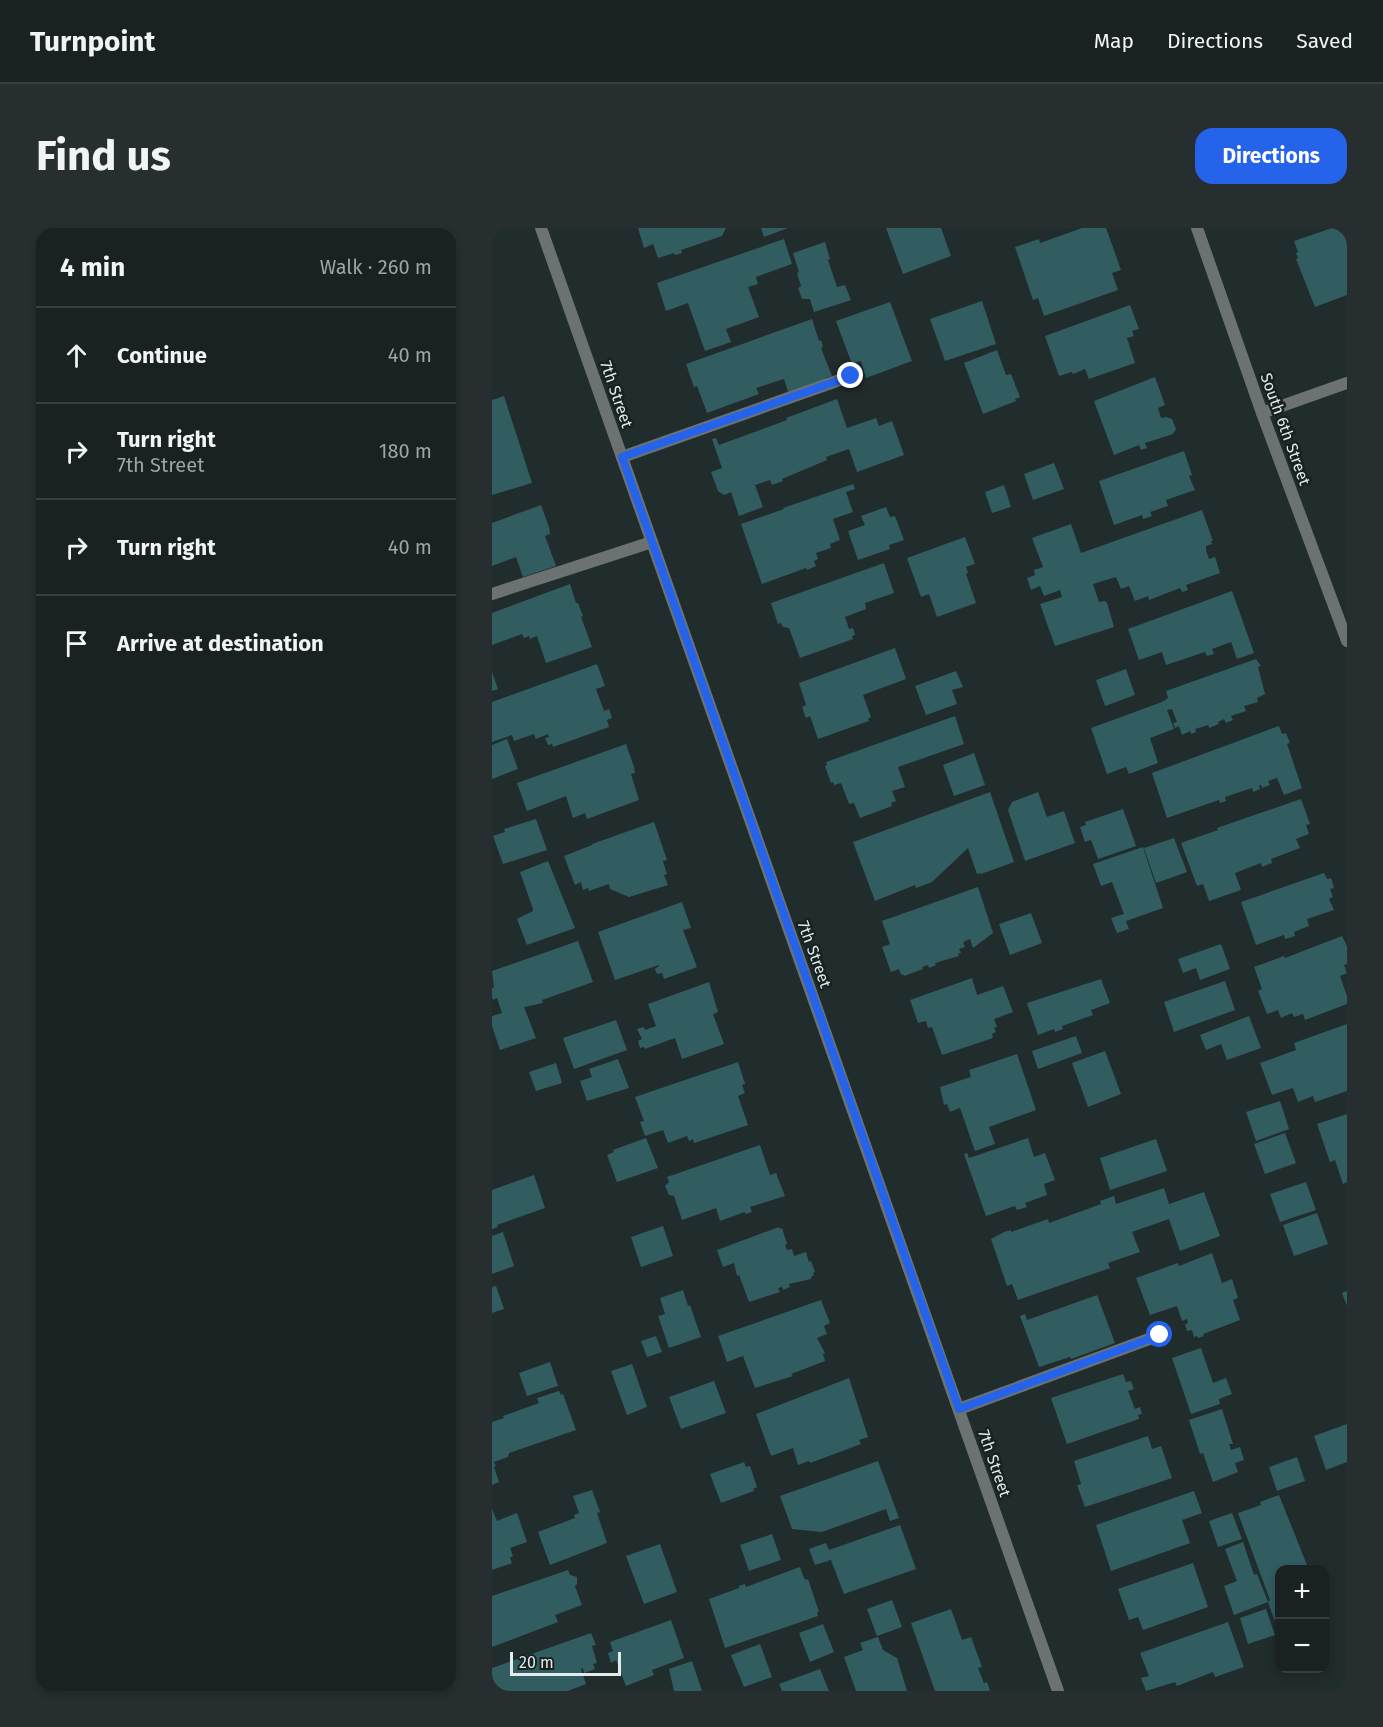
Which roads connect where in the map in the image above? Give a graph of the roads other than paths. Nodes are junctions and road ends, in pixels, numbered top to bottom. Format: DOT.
graph roads {
  1 [pos="541,228"];
  2 [pos="1197,228"];
  3 [pos="851,376"];
  4 [pos="1347,382"];
  5 [pos="1262,413"];
  6 [pos="622,457"];
  7 [pos="652,542"];
  8 [pos="492,594"];
  9 [pos="1347,641"];
  10 [pos="1160,1335"];
  11 [pos="959,1409"];
  12 [pos="1058,1691"];
  1 -- 6 [label="street, 7th Street"];
  2 -- 5 [label="street, South 6th Street"];
  3 -- 6 [label="street"];
  4 -- 5 [label="street"];
  5 -- 9 [label="street, South 6th Street"];
  6 -- 7 [label="street, 7th Street"];
  7 -- 8 [label="street"];
  7 -- 11 [label="street, 7th Street"];
  10 -- 11 [label="street"];
  11 -- 12 [label="street, 7th Street"];
}
